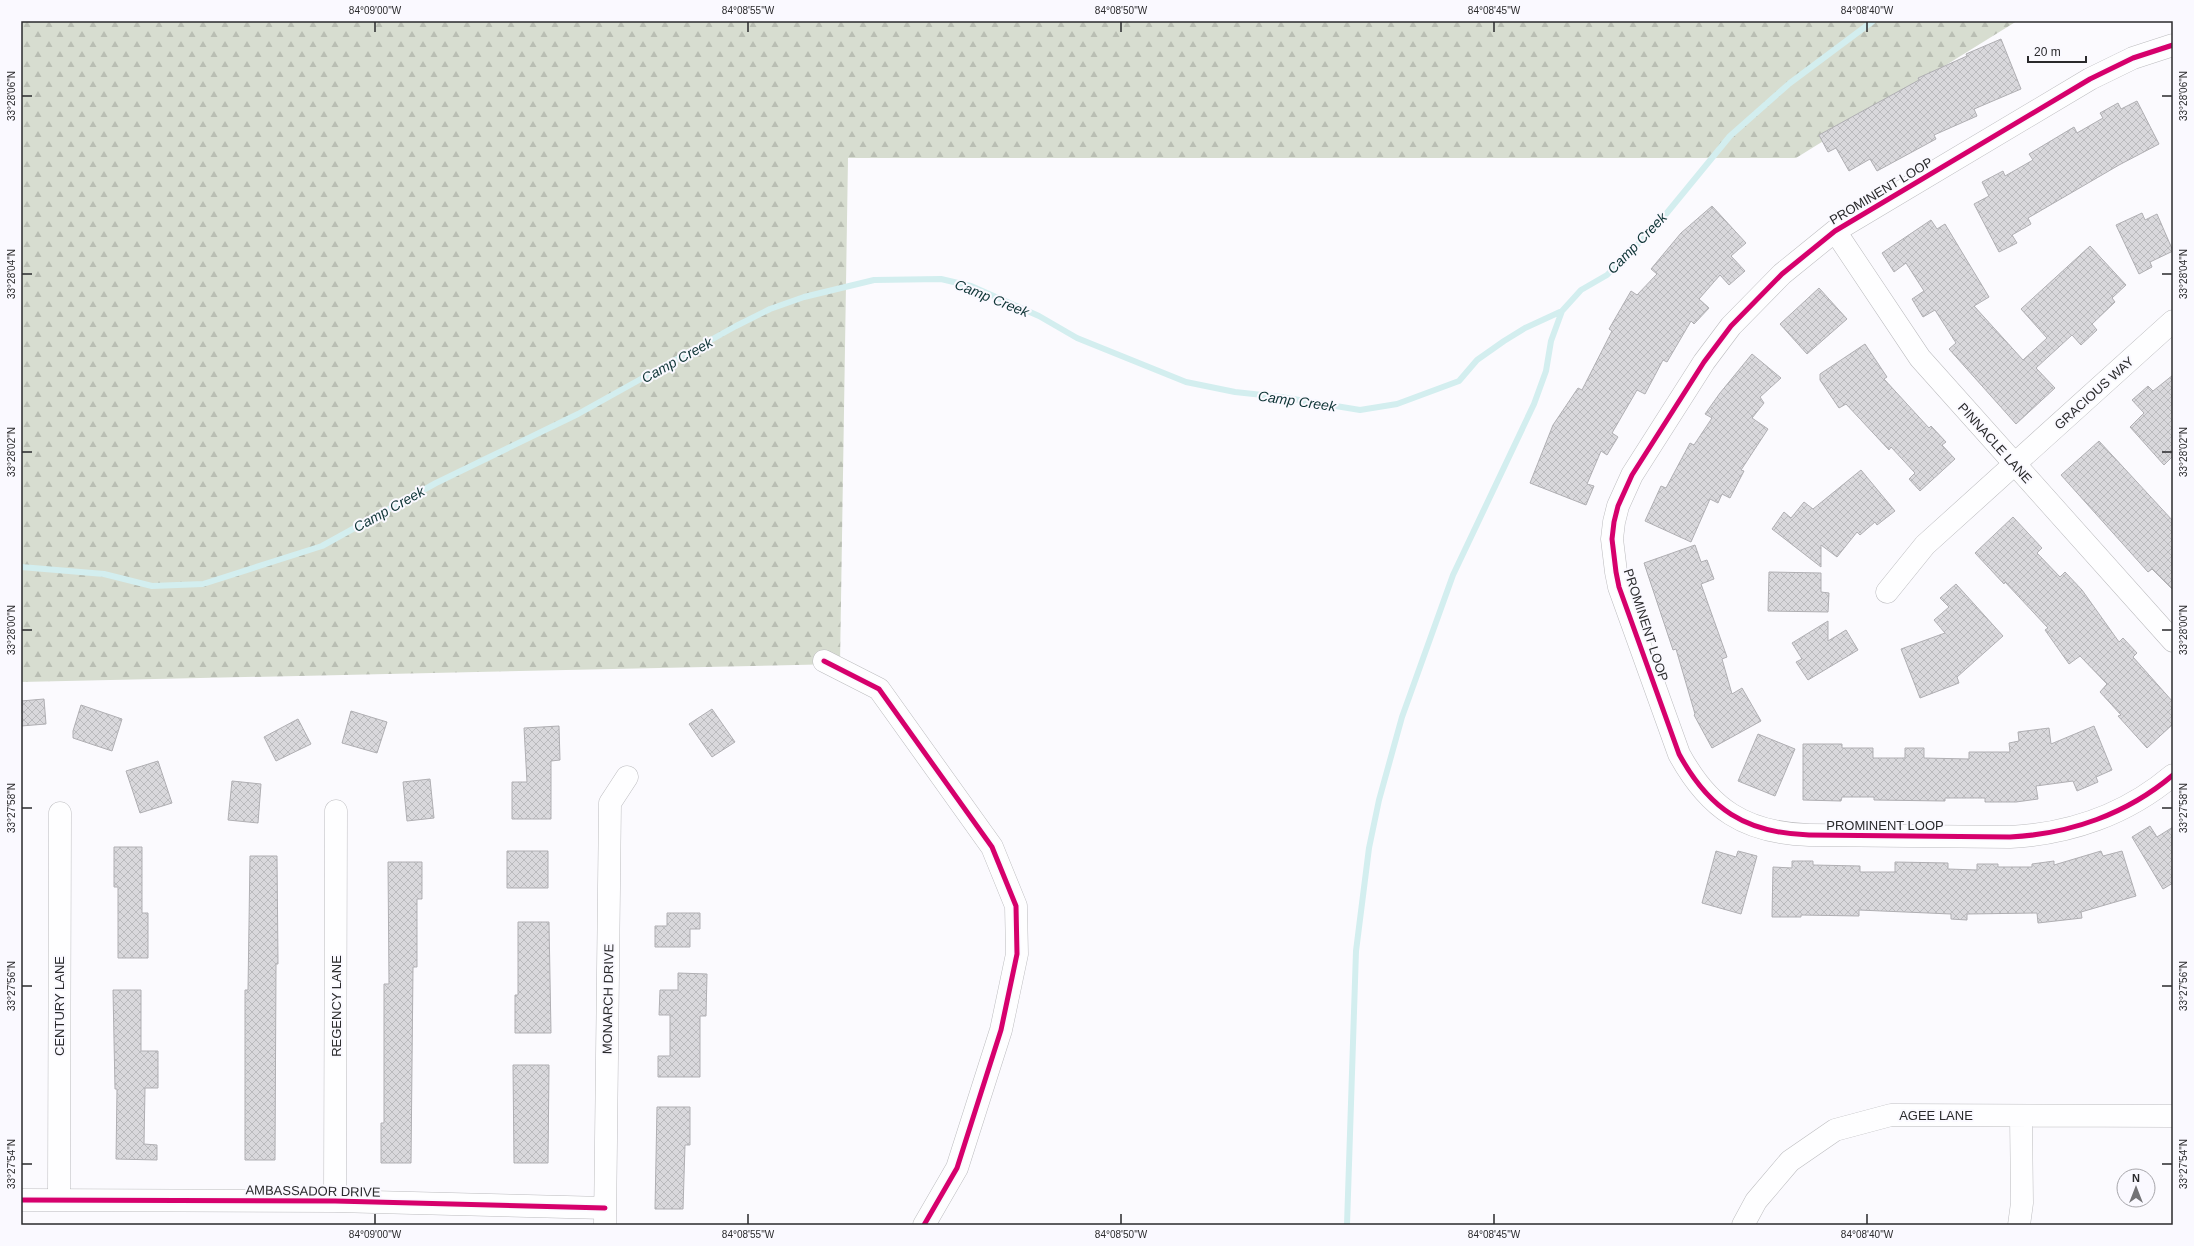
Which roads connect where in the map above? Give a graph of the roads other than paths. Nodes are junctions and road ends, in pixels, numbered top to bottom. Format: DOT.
graph roads {
  1 [pos="2173,45"];
  2 [pos="1835,232"];
  3 [pos="2173,321"];
  4 [pos="2014,464"];
  5 [pos="1887,592"];
  6 [pos="2173,642"];
  7 [pos="824,660"];
  8 [pos="2173,775"];
  9 [pos="626,777"];
  10 [pos="336,811"];
  11 [pos="60,813"];
  12 [pos="2021,1116"];
  13 [pos="2173,1116"];
  14 [pos="21,1200"];
  15 [pos="59,1200"];
  16 [pos="335,1201"];
  17 [pos="605,1217"];
  18 [pos="924,1225"];
  19 [pos="1743,1225"];
  20 [pos="2019,1225"];
  1 -- 2 [label="street, PROMINENT LOOP"];
  2 -- 4 [label="street, PINNACLE LANE"];
  2 -- 8 [label="street, PROMINENT LOOP"];
  3 -- 4 [label="street, GRACIOUS WAY"];
  4 -- 5 [label="street, GRACIOUS WAY"];
  4 -- 6 [label="street, PINNACLE LANE"];
  7 -- 18 [label="street"];
  9 -- 17 [label="street, MONARCH DRIVE"];
  10 -- 16 [label="street, REGENCY LANE"];
  11 -- 15 [label="street, CENTURY LANE"];
  12 -- 13 [label="street, AGEE LANE"];
  12 -- 19 [label="street, AGEE LANE"];
  12 -- 20 [label="street"];
  14 -- 15 [label="street, AMBASSADOR DRIVE"];
  15 -- 16 [label="street, AMBASSADOR DRIVE"];
  16 -- 17 [label="street, AMBASSADOR DRIVE"];
}
